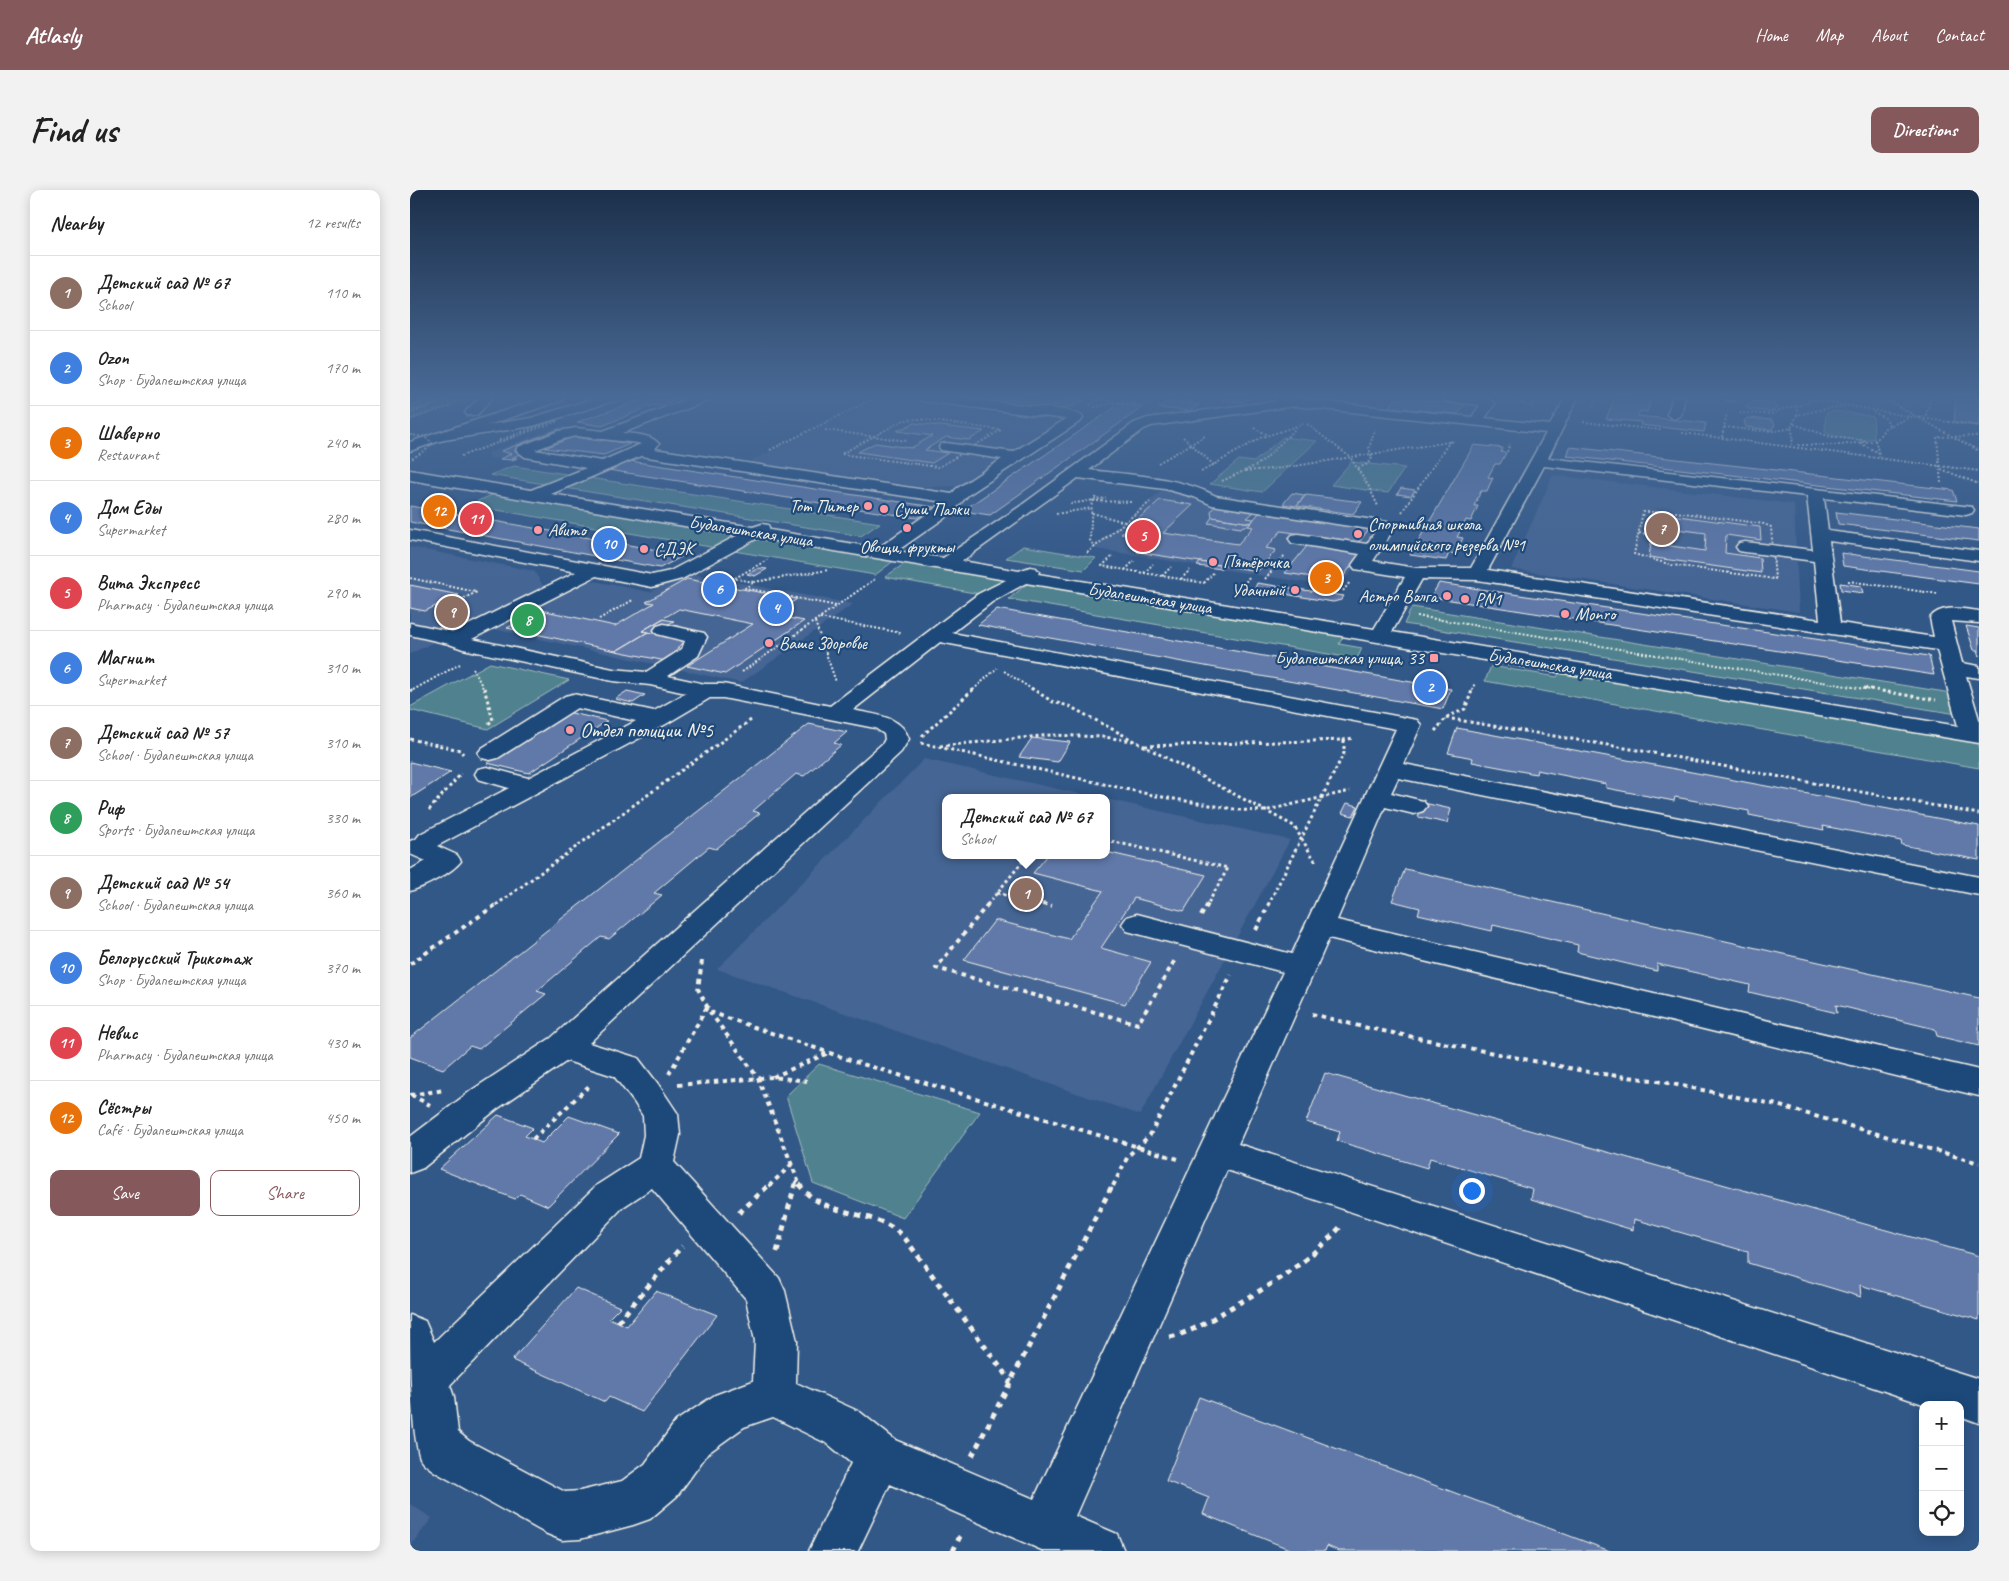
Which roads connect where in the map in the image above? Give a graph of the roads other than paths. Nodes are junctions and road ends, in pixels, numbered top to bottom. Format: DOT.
graph roads {
  1 [pos="570,461"];
  2 [pos="616,461"];
  3 [pos="705,461"];
  4 [pos="1011,461"];
  5 [pos="1091,461"];
  6 [pos="1542,461"];
  7 [pos="603,466"];
  8 [pos="1540,466"];
  9 [pos="410,467"];
  10 [pos="1074,473"];
  11 [pos="410,475"];
  12 [pos="541,492"];
  13 [pos="1815,492"];
  14 [pos="956,499"];
  15 [pos="1966,510"];
  16 [pos="762,529"];
  17 [pos="410,535"];
  18 [pos="1822,535"];
  19 [pos="1298,540"];
  20 [pos="1745,547"];
  21 [pos="887,549"];
  22 [pos="1371,550"];
  23 [pos="1979,556"];
  24 [pos="1824,557"];
  25 [pos="952,560"];
  26 [pos="594,570"];
  27 [pos="1028,573"];
  28 [pos="1416,573"];
  29 [pos="1478,574"];
  30 [pos="1979,617"];
  31 [pos="1386,625"];
  32 [pos="1831,628"];
  33 [pos="410,629"];
  34 [pos="664,630"];
  35 [pos="943,638"];
  36 [pos="456,639"];
  37 [pos="1946,645"];
  38 [pos="1953,668"];
  39 [pos="1979,672"];
  40 [pos="650,678"];
  41 [pos="714,691"];
  42 [pos="839,710"];
  43 [pos="658,719"];
  44 [pos="1972,724"];
  45 [pos="1383,784"];
  46 [pos="531,786"];
  47 [pos="1414,806"];
  48 [pos="417,843"];
  49 [pos="410,882"];
  50 [pos="1979,886"];
  51 [pos="1137,924"];
  52 [pos="1320,926"];
  53 [pos="1302,967"];
  54 [pos="563,1047"];
  55 [pos="1979,1083"];
  56 [pos="410,1158"];
  57 [pos="1214,1160"];
  58 [pos="655,1166"];
  59 [pos="410,1335"];
  60 [pos="426,1379"];
  61 [pos="774,1395"];
  62 [pos="1979,1401"];
  63 [pos="879,1456"];
  64 [pos="1046,1526"];
  65 [pos="833,1551"];
  66 [pos="1100,1551"];
  1 -- 7 [label="street"];
  2 -- 7 [label="street"];
  3 -- 14 [label="street"];
  4 -- 14 [label="street"];
  5 -- 10 [label="street"];
  6 -- 8 [label="street"];
  7 -- 12 [label="street"];
  8 -- 13 [label="street"];
  8 -- 29 [label="street"];
  9 -- 12 [label="street, Будапештская улица"];
  10 -- 22 [label="street"];
  10 -- 25 [label="street"];
  11 -- 12 [label="street, Будапештская улица"];
  12 -- 16 [label="street, Будапештская улица"];
  13 -- 15 [label="street"];
  13 -- 18 [label="street"];
  14 -- 21 [label="street"];
  16 -- 21 [label="street, Будапештская улица"];
  16 -- 26 [label="street"];
  17 -- 26 [label="street"];
  18 -- 23 [label="street"];
  18 -- 24 [label="street"];
  19 -- 22 [label="street"];
  20 -- 24 [label="street"];
  21 -- 25 [label="street, Будапештская улица"];
  22 -- 28 [label="street"];
  24 -- 32 [label="street"];
  25 -- 27 [label="street, Будапештская улица"];
  26 -- 36 [label="street"];
  27 -- 31 [label="street, Будапештская улица"];
  27 -- 35 [label="street"];
  28 -- 29 [label="street"];
  28 -- 31 [label="street"];
  29 -- 32 [label="street"];
  30 -- 37 [label="street"];
  31 -- 44 [label="street, Будапештская улица"];
  32 -- 37 [label="street"];
  33 -- 36 [label="street"];
  34 -- 40 [label="street"];
  35 -- 42 [label="street"];
  35 -- 45 [label="street"];
  36 -- 40 [label="street"];
  37 -- 38 [label="street"];
  38 -- 39 [label="street"];
  38 -- 44 [label="street"];
  40 -- 41 [label="street"];
  41 -- 42 [label="street"];
  41 -- 43 [label="street"];
  42 -- 54 [label="street"];
  43 -- 46 [label="street"];
  43 -- 46 [label="street"];
  45 -- 47 [label="street"];
  45 -- 50 [label="street"];
  45 -- 52 [label="street"];
  46 -- 48 [label="street"];
  48 -- 49 [label="street"];
  51 -- 53 [label="street"];
  52 -- 53 [label="street"];
  52 -- 55 [label="street"];
  53 -- 57 [label="street"];
  54 -- 56 [label="street"];
  54 -- 58 [label="street"];
  57 -- 62 [label="street"];
  57 -- 64 [label="street"];
  58 -- 60 [label="street"];
  58 -- 61 [label="street"];
  59 -- 60 [label="street"];
  60 -- 61 [label="street"];
  61 -- 63 [label="street"];
  63 -- 64 [label="street"];
  63 -- 65 [label="street"];
  64 -- 66 [label="street"];
}
